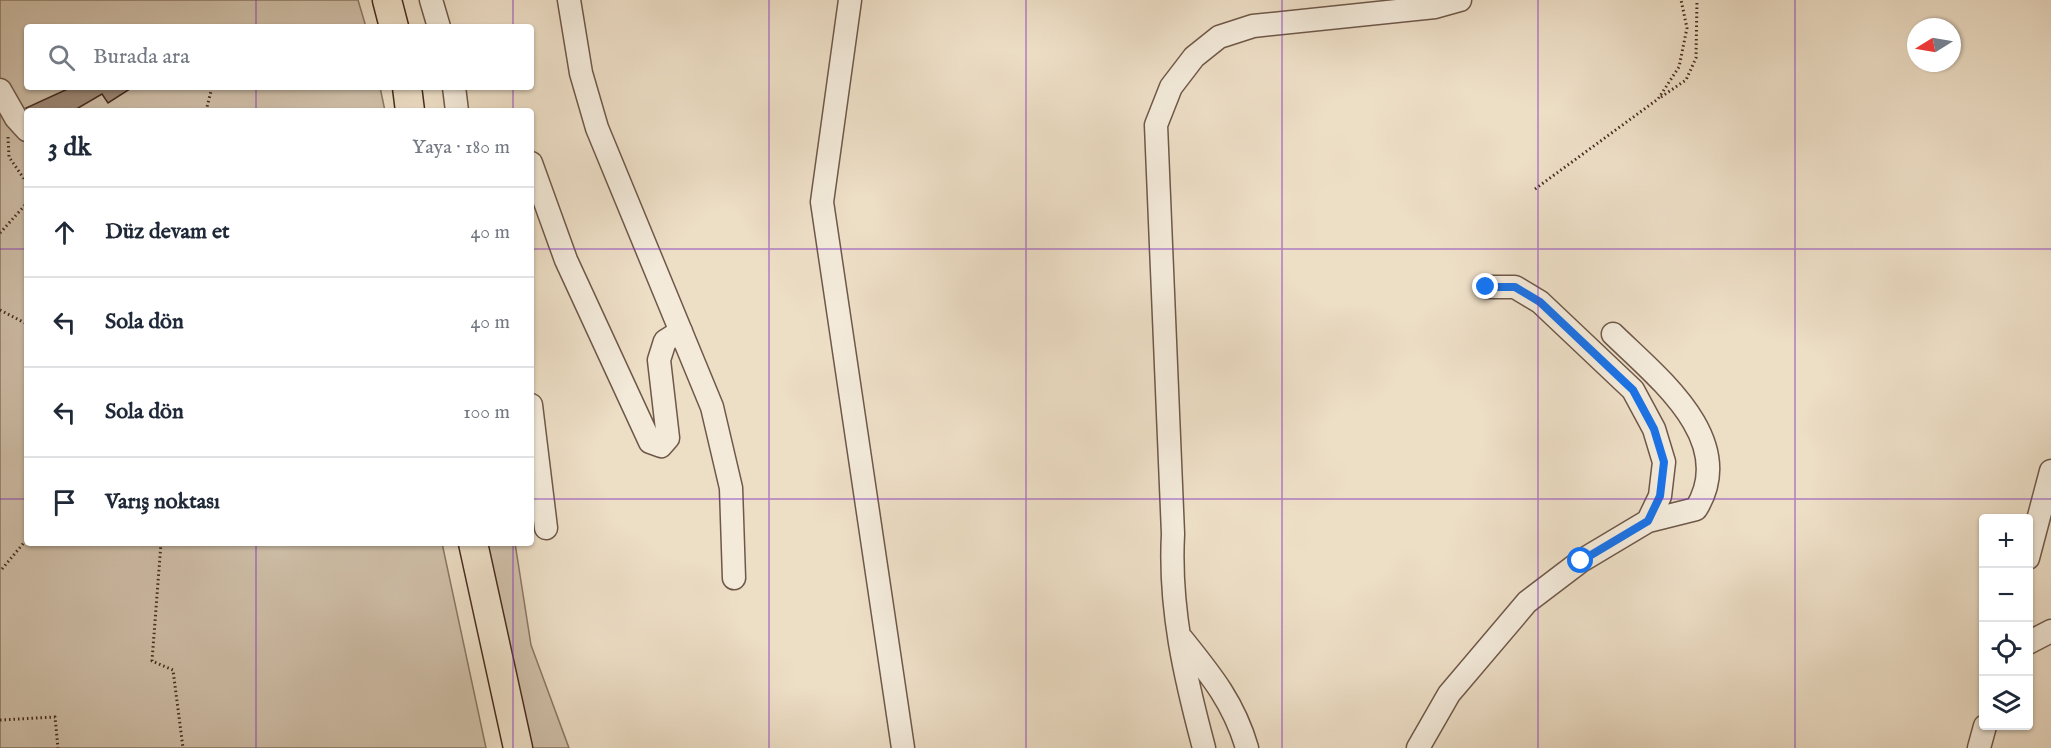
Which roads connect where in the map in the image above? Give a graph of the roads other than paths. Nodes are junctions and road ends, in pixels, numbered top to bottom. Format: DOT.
graph roads {
  1 [pos="371,0"];
  2 [pos="387,0"];
  3 [pos="431,0"];
  4 [pos="569,0"];
  5 [pos="850,0"];
  6 [pos="1460,0"];
  7 [pos="377,24"];
  8 [pos="393,24"];
  9 [pos="438,24"];
  10 [pos="0,90"];
  11 [pos="390,90"];
  12 [pos="407,90"];
  13 [pos="394,108"];
  14 [pos="410,108"];
  15 [pos="22,124"];
  16 [pos="534,171"];
  17 [pos="1486,287"];
  18 [pos="681,331"];
  19 [pos="1613,334"];
  20 [pos="534,430"];
  21 [pos="2051,471"];
  22 [pos="1648,521"];
  23 [pos="546,528"];
  24 [pos="2033,539"];
  25 [pos="458,546"];
  26 [pos="474,546"];
  27 [pos="734,578"];
  28 [pos="2051,631"];
  29 [pos="1177,634"];
  30 [pos="2033,640"];
  31 [pos="1984,730"];
  32 [pos="502,748"];
  33 [pos="518,748"];
  34 [pos="903,748"];
  35 [pos="1204,748"];
  36 [pos="1247,748"];
  37 [pos="1418,748"];
  38 [pos="1979,748"];
  1 -- 7 [label="main road"];
  2 -- 8 [label="main road"];
  3 -- 9 [label="lane"];
  4 -- 18 [label="lane"];
  5 -- 34 [label="lane"];
  6 -- 29 [label="lane"];
  10 -- 15 [label="lane"];
  11 -- 13 [label="main road"];
  12 -- 14 [label="main road"];
  16 -- 18 [label="lane"];
  17 -- 22 [label="lane"];
  18 -- 27 [label="lane"];
  19 -- 22 [label="lane"];
  20 -- 23 [label="lane"];
  21 -- 24 [label="lane"];
  22 -- 37 [label="lane"];
  25 -- 32 [label="main road"];
  26 -- 33 [label="main road"];
  28 -- 30 [label="lane"];
  29 -- 35 [label="lane"];
  29 -- 36 [label="lane"];
  31 -- 38 [label="lane"];
}
